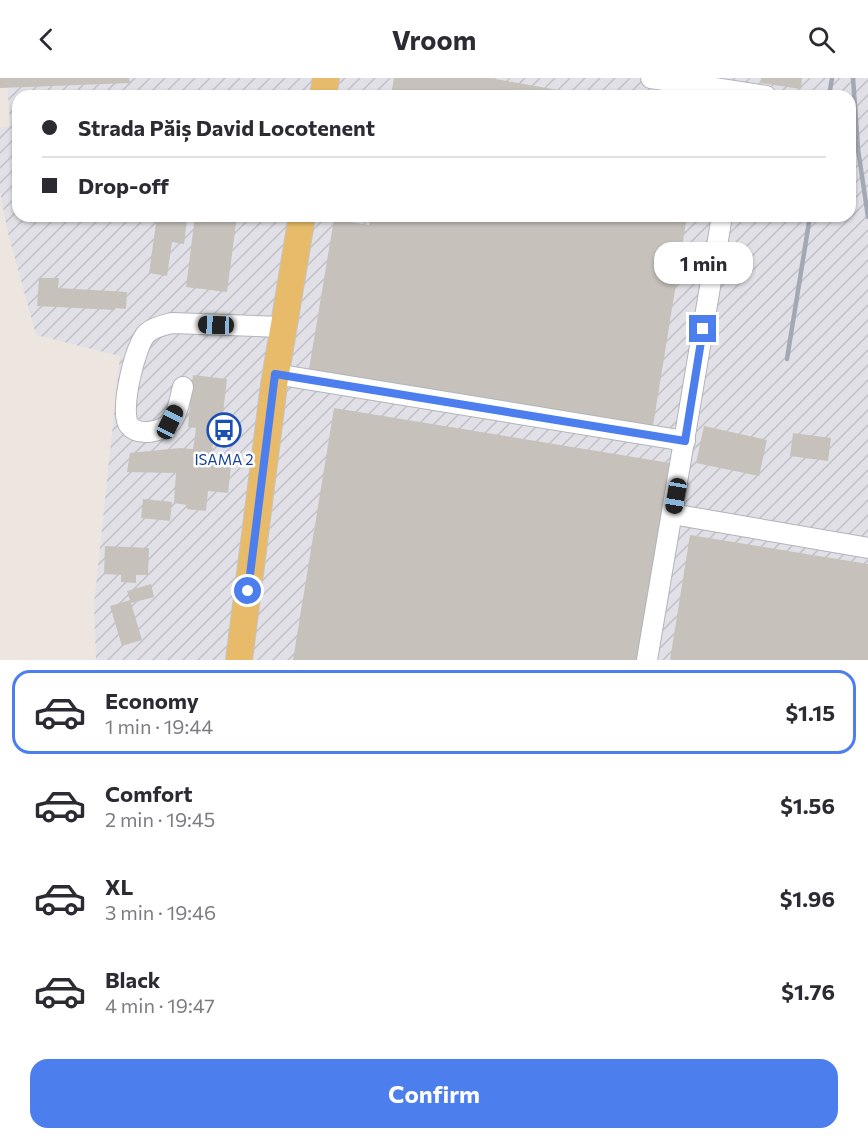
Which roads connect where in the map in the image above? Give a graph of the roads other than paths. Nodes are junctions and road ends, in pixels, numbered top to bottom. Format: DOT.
graph roads {
  1 [pos="651,78"];
  2 [pos="742,90"];
  3 [pos="301,222"];
  4 [pos="721,222"];
  5 [pos="282,327"];
  6 [pos="275,374"];
  7 [pos="183,387"];
  8 [pos="685,441"];
  9 [pos="672,514"];
  10 [pos="868,548"];
  11 [pos="239,660"];
  12 [pos="647,660"];
  1 -- 2 [label="lane"];
  3 -- 5 [label="main road"];
  4 -- 8 [label="lane"];
  5 -- 6 [label="main road"];
  5 -- 7 [label="lane"];
  6 -- 8 [label="lane"];
  6 -- 11 [label="main road"];
  8 -- 9 [label="lane"];
  9 -- 10 [label="lane"];
  9 -- 12 [label="lane"];
}
